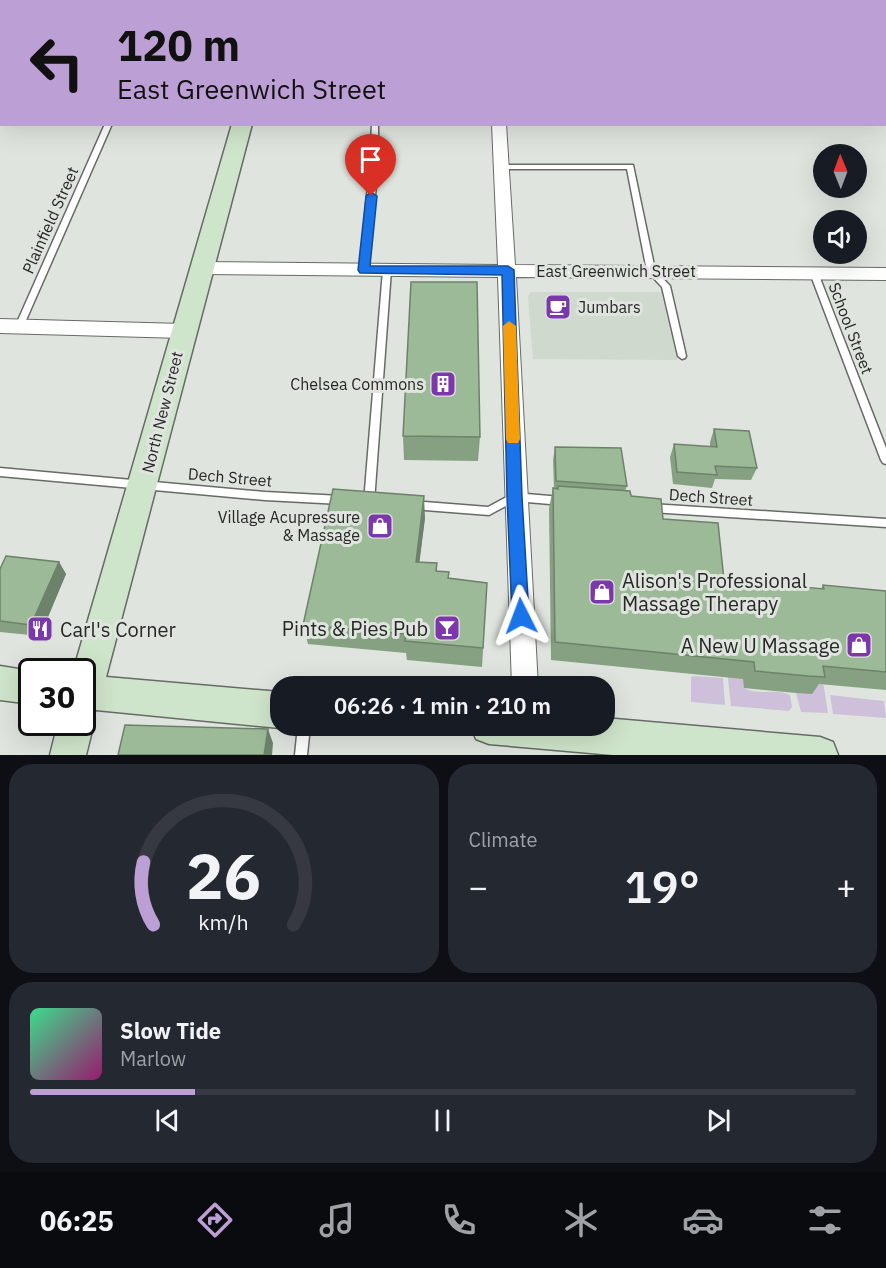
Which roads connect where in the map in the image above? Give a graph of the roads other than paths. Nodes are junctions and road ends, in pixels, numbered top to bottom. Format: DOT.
graph roads {
  1 [pos="108,126"];
  2 [pos="241,126"];
  3 [pos="375,126"];
  4 [pos="499,126"];
  5 [pos="501,167"];
  6 [pos="202,268"];
  7 [pos="364,270"];
  8 [pos="387,270"];
  9 [pos="508,270"];
  10 [pos="651,271"];
  11 [pos="814,273"];
  12 [pos="886,274"];
  13 [pos="9,327"];
  14 [pos="183,331"];
  15 [pos="682,356"];
  16 [pos="886,460"];
  17 [pos="0,472"];
  18 [pos="143,484"];
  19 [pos="514,497"];
  20 [pos="574,502"];
  21 [pos="402,505"];
  22 [pos="645,507"];
  23 [pos="886,523"];
  24 [pos="94,658"];
  25 [pos="524,676"];
  26 [pos="0,683"];
  27 [pos="18,685"];
  28 [pos="96,703"];
  29 [pos="270,710"];
  30 [pos="615,735"];
  31 [pos="73,736"];
  32 [pos="303,736"];
  33 [pos="68,755"];
  34 [pos="300,755"];
  35 [pos="820,755"];
  1 -- 13 [label="lane, Plainfield Street"];
  2 -- 6 [label="street, North New Street"];
  3 -- 7 [label="lane"];
  4 -- 5 [label="street"];
  5 -- 9 [label="street"];
  5 -- 10 [label="lane"];
  6 -- 7 [label="street, East Greenwich Street"];
  6 -- 14 [label="street, North New Street"];
  7 -- 8 [label="street, East Greenwich Street"];
  8 -- 9 [label="street, East Greenwich Street"];
  8 -- 18 [label="lane, Dech Street"];
  9 -- 10 [label="street, East Greenwich Street"];
  9 -- 19 [label="street"];
  10 -- 11 [label="street, East Greenwich Street"];
  10 -- 15 [label="lane"];
  11 -- 12 [label="street, East Greenwich Street"];
  11 -- 16 [label="lane, School Street"];
  13 -- 14 [label="street"];
  14 -- 18 [label="street, North New Street"];
  17 -- 18 [label="lane, Dech Street"];
  18 -- 24 [label="street, North New Street"];
  19 -- 20 [label="lane"];
  19 -- 21 [label="lane"];
  19 -- 25 [label="street"];
  22 -- 23 [label="lane, Dech Street"];
  26 -- 27 [label="street"];
  28 -- 29 [label="street"];
  30 -- 35 [label="street"];
  31 -- 33 [label="street, North New Street"];
  32 -- 34 [label="lane"];
}
